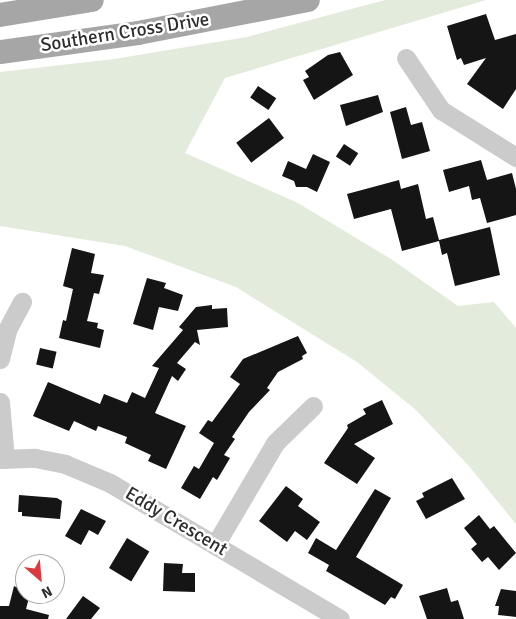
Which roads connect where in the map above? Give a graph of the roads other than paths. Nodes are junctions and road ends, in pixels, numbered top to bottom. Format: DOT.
graph roads {
  1 [pos="51,0"];
  2 [pos="308,0"];
  3 [pos="84,1"];
  4 [pos="0,15"];
  5 [pos="0,52"];
  6 [pos="406,58"];
  7 [pos="516,157"];
  8 [pos="22,302"];
  9 [pos="0,359"];
  10 [pos="0,402"];
  11 [pos="312,406"];
  12 [pos="2,459"];
  13 [pos="215,545"];
  14 [pos="318,613"];
  15 [pos="340,619"];
  1 -- 3 [label="main road"];
  2 -- 5 [label="main road, Southern Cross Drive"];
  3 -- 4 [label="main road, Southern Cross Drive"];
  6 -- 7 [label="street"];
  8 -- 9 [label="street"];
  10 -- 12 [label="street"];
  11 -- 13 [label="street"];
  12 -- 13 [label="street, Eddy Crescent"];
  13 -- 14 [label="street, Eddy Crescent"];
  14 -- 15 [label="street, Eddy Crescent"];
}
